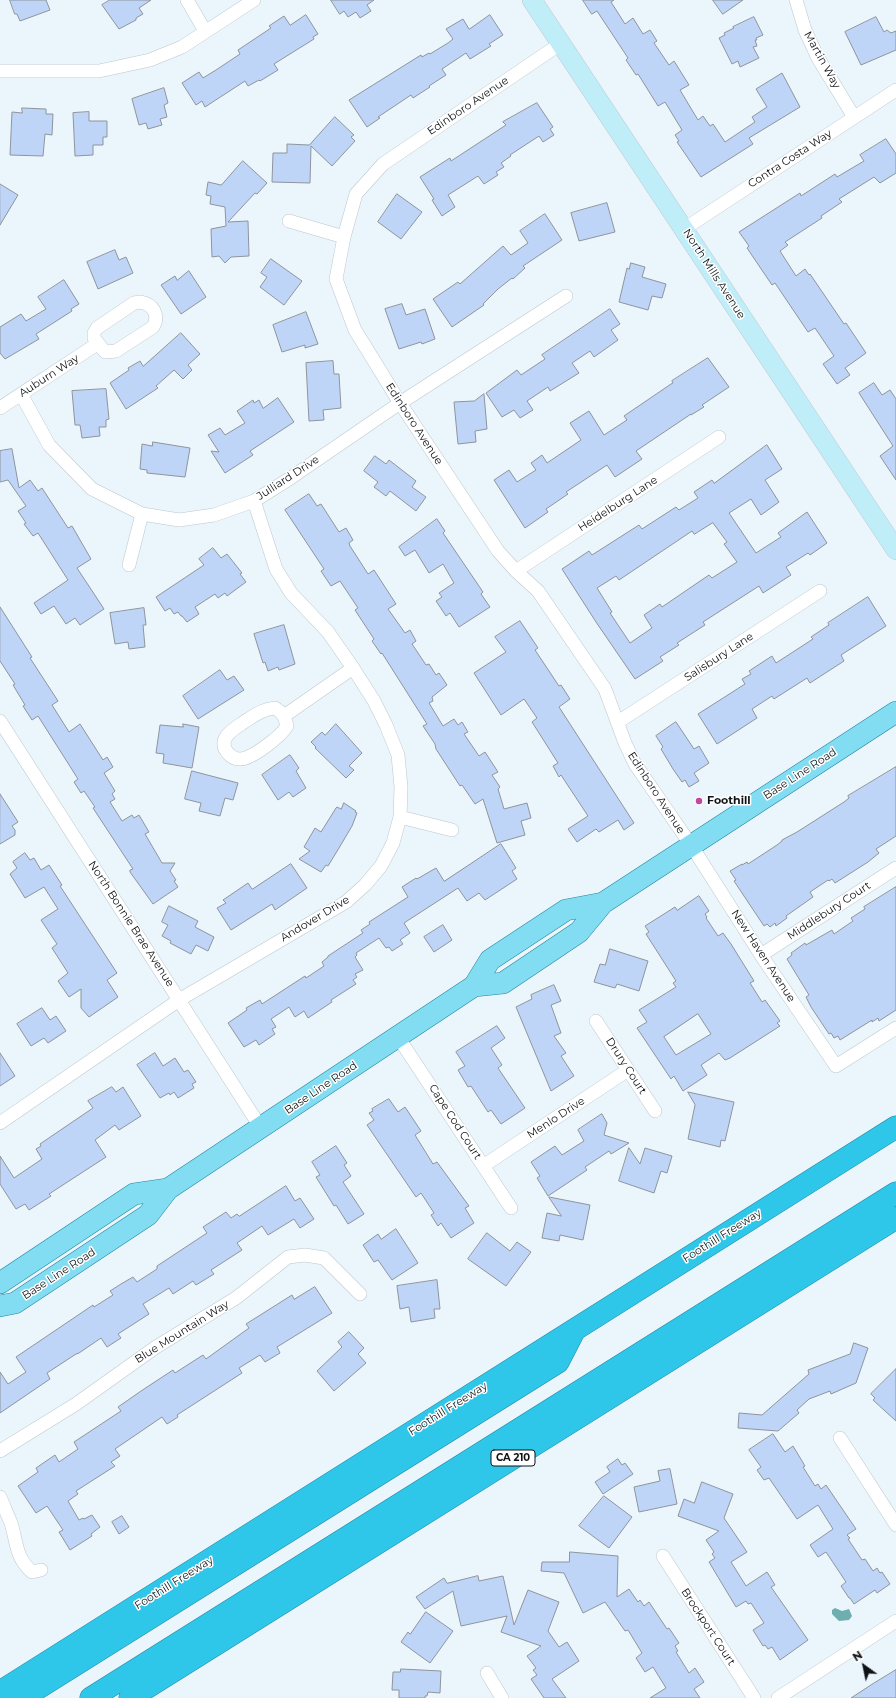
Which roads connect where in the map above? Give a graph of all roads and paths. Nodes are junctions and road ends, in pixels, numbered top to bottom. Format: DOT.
graph roads {
  1 [pos="187,0"];
  2 [pos="254,0"];
  3 [pos="532,0"];
  4 [pos="796,0"];
  5 [pos="204,31"];
  6 [pos="560,44"];
  7 [pos="0,71"];
  8 [pos="896,90"];
  9 [pos="854,117"];
  10 [pos="289,221"];
  11 [pos="684,229"];
  12 [pos="344,237"];
  13 [pos="566,296"];
  14 [pos="97,344"];
  15 [pos="21,394"];
  16 [pos="400,403"];
  17 [pos="0,408"];
  18 [pos="719,437"];
  19 [pos="254,501"];
  20 [pos="142,514"];
  21 [pos="896,550"];
  22 [pos="128,565"];
  23 [pos="516,571"];
  24 [pos="820,591"];
  25 [pos="353,668"];
  26 [pos="896,712"];
  27 [pos="284,716"];
  28 [pos="0,721"];
  29 [pos="618,722"];
  30 [pos="400,817"];
  31 [pos="452,830"];
  32 [pos="691,845"];
  33 [pos="896,868"];
  34 [pos="761,955"];
  35 [pos="179,1000"];
  36 [pos="596,1021"];
  37 [pos="896,1028"];
  38 [pos="398,1037"];
  39 [pos="628,1070"];
  40 [pos="655,1111"];
  41 [pos="0,1123"];
  42 [pos="896,1127"];
  43 [pos="261,1128"];
  44 [pos="483,1166"];
  45 [pos="168,1189"];
  46 [pos="896,1193"];
  47 [pos="511,1208"];
  48 [pos="896,1218"];
  49 [pos="0,1283"];
  50 [pos="360,1294"];
  51 [pos="0,1306"];
  52 [pos="575,1330"];
  53 [pos="840,1438"];
  54 [pos="0,1451"];
  55 [pos="0,1497"];
  56 [pos="896,1525"];
  57 [pos="663,1556"];
  58 [pos="41,1570"];
  59 [pos="896,1621"];
  60 [pos="487,1673"];
  61 [pos="0,1692"];
  62 [pos="22,1698"];
  63 [pos="91,1698"];
  64 [pos="130,1698"];
  65 [pos="502,1698"];
  66 [pos="754,1698"];
  67 [pos="778,1698"];
  1 -- 5 [label="street"];
  2 -- 5 [label="street"];
  3 -- 6 [label="main road, North Mills Avenue"];
  4 -- 9 [label="street, Martin Way"];
  5 -- 7 [label="street"];
  6 -- 11 [label="main road, North Mills Avenue"];
  6 -- 12 [label="street, Edinboro Avenue"];
  8 -- 9 [label="street, Contra Costa Way"];
  9 -- 11 [label="street, Contra Costa Way"];
  10 -- 12 [label="street"];
  11 -- 21 [label="main road, North Mills Avenue"];
  12 -- 16 [label="street, Edinboro Avenue"];
  13 -- 16 [label="street, Julliard Drive"];
  14 -- 14 [label="street"];
  14 -- 15 [label="street, Auburn Way"];
  15 -- 17 [label="street, Auburn Way"];
  15 -- 20 [label="street, Julliard Drive"];
  16 -- 19 [label="street, Julliard Drive"];
  16 -- 23 [label="street, Edinboro Avenue"];
  18 -- 23 [label="street, Heidelburg Lane"];
  19 -- 20 [label="street, Julliard Drive"];
  19 -- 25 [label="street, Andover Drive"];
  20 -- 22 [label="street"];
  23 -- 29 [label="street, Edinboro Avenue"];
  24 -- 29 [label="street, Salisbury Lane"];
  25 -- 27 [label="street"];
  25 -- 30 [label="street, Andover Drive"];
  26 -- 32 [label="main road, Base Line Road"];
  27 -- 27 [label="street"];
  28 -- 35 [label="street, North Bonnie Brae Avenue"];
  29 -- 32 [label="street, Edinboro Avenue"];
  30 -- 31 [label="street"];
  30 -- 35 [label="street, Andover Drive"];
  32 -- 34 [label="street, New Haven Avenue"];
  32 -- 38 [label="main road, Base Line Road"];
  33 -- 34 [label="street, Middlebury Court"];
  34 -- 37 [label="street, New Haven Avenue"];
  35 -- 41 [label="street, Andover Drive"];
  35 -- 43 [label="street, North Bonnie Brae Avenue"];
  36 -- 39 [label="street, Drury Court"];
  38 -- 43 [label="main road, Base Line Road"];
  38 -- 44 [label="street, Cape Cod Court"];
  39 -- 40 [label="street, Drury Court"];
  39 -- 44 [label="street, Menlo Drive"];
  42 -- 52 [label="highway, Foothill Freeway"];
  43 -- 45 [label="main road, Base Line Road"];
  44 -- 47 [label="street, Cape Cod Court"];
  45 -- 49 [label="main road, Base Line Road"];
  45 -- 51 [label="main road, Base Line Road"];
  46 -- 63 [label="highway"];
  48 -- 64 [label="highway, CA 210"];
  50 -- 54 [label="street, Blue Mountain Way"];
  52 -- 61 [label="highway, Foothill Freeway"];
  52 -- 62 [label="highway"];
  53 -- 56 [label="street"];
  55 -- 58 [label="street"];
  57 -- 66 [label="street, Brockport Court"];
  59 -- 67 [label="street"];
  60 -- 65 [label="street"];
}
